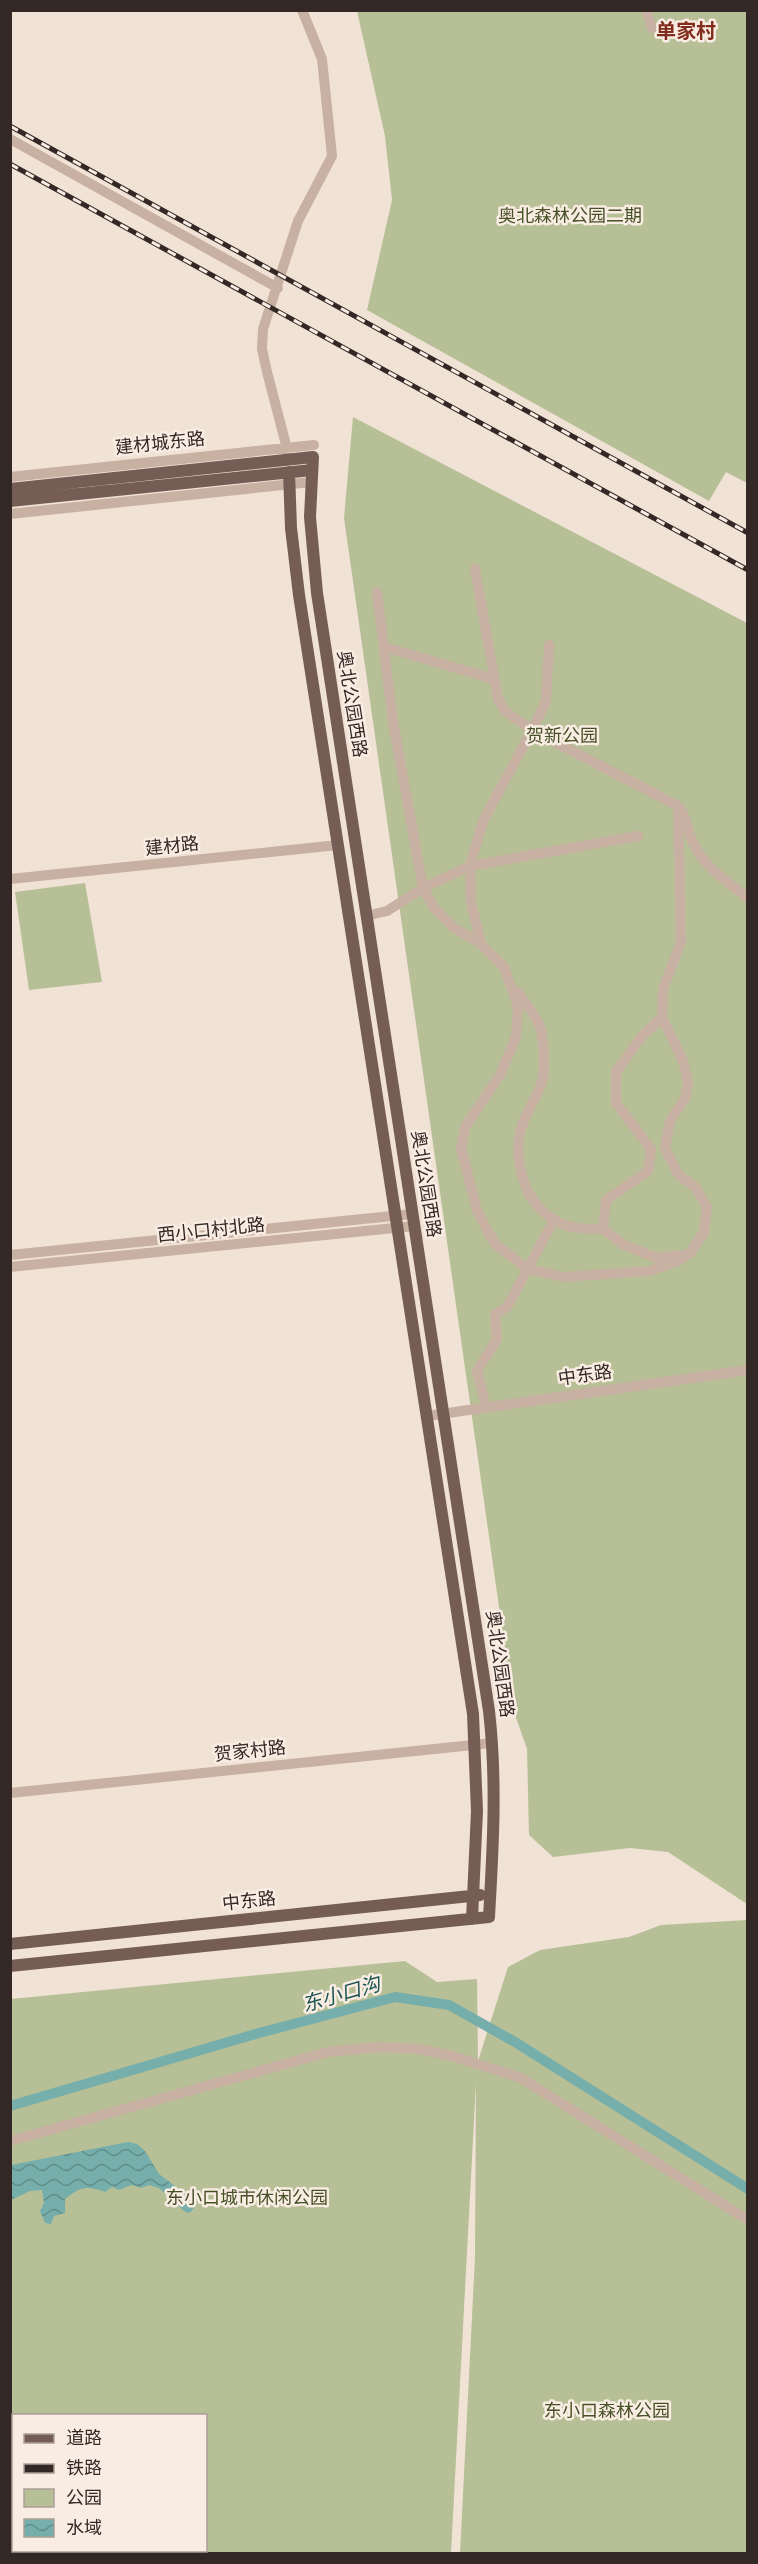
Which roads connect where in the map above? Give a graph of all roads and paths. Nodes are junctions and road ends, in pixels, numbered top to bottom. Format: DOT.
graph roads {
  1 [pos="302,10"];
  2 [pos="646,10"];
  3 [pos="652,28"];
  4 [pos="10,139"];
  5 [pos="278,288"];
  6 [pos="284,434"];
  7 [pos="300,447"];
  8 [pos="312,464"];
  9 [pos="289,466"];
  10 [pos="10,477"];
  11 [pos="10,489"];
  12 [pos="10,501"];
  13 [pos="10,514"];
  14 [pos="476,569"];
  15 [pos="377,592"];
  16 [pos="549,645"];
  17 [pos="384,647"];
  18 [pos="494,679"];
  19 [pos="532,730"];
  20 [pos="678,806"];
  21 [pos="638,836"];
  22 [pos="338,845"];
  23 [pos="470,866"];
  24 [pos="10,879"];
  25 [pos="423,888"];
  26 [pos="747,898"];
  27 [pos="366,916"];
  28 [pos="481,944"];
  29 [pos="504,967"];
  30 [pos="662,1017"];
  31 [pos="413,1220"];
  32 [pos="554,1220"];
  33 [pos="397,1222"];
  34 [pos="603,1229"];
  35 [pos="690,1253"];
  36 [pos="10,1255"];
  37 [pos="10,1268"];
  38 [pos="528,1269"];
  39 [pos="747,1370"];
  40 [pos="486,1407"];
  41 [pos="443,1413"];
  42 [pos="427,1416"];
  43 [pos="492,1743"];
  44 [pos="476,1745"];
  45 [pos="10,1793"];
  46 [pos="490,1894"];
  47 [pos="473,1896"];
  48 [pos="472,1919"];
  49 [pos="10,1944"];
  50 [pos="10,1966"];
  51 [pos="10,2141"];
  52 [pos="747,2220"];
  1 -- 5 [label="street"];
  2 -- 3 [label="street"];
  4 -- 5 [label="street"];
  5 -- 6 [label="street"];
  6 -- 7 [label="street"];
  6 -- 9 [label="street"];
  7 -- 8 [label="street"];
  7 -- 9 [label="street, 建材城东路"];
  8 -- 9 [label="main road, 建材城东路"];
  8 -- 27 [label="main road, 奥北公园西路"];
  9 -- 10 [label="street, 建材城东路"];
  9 -- 11 [label="main road, 建材城东路"];
  9 -- 12 [label="main road, 建材城东路"];
  9 -- 13 [label="street, 建材城东路"];
  9 -- 22 [label="main road, 奥北公园西路"];
  14 -- 18 [label="street"];
  15 -- 17 [label="street"];
  16 -- 19 [label="street"];
  17 -- 18 [label="street"];
  17 -- 25 [label="street"];
  18 -- 19 [label="street"];
  19 -- 20 [label="street"];
  19 -- 23 [label="street"];
  20 -- 26 [label="street"];
  20 -- 30 [label="street"];
  21 -- 23 [label="street"];
  22 -- 24 [label="street, 建材路"];
  22 -- 33 [label="main road, 奥北公园西路"];
  23 -- 25 [label="street"];
  23 -- 28 [label="street"];
  25 -- 27 [label="street"];
  25 -- 28 [label="street"];
  27 -- 31 [label="main road, 奥北公园西路"];
  28 -- 29 [label="street"];
  29 -- 32 [label="street"];
  29 -- 38 [label="street"];
  30 -- 34 [label="street"];
  30 -- 35 [label="street"];
  31 -- 33 [label="street, 西小口村北路"];
  31 -- 41 [label="main road, 奥北公园西路"];
  32 -- 34 [label="street"];
  32 -- 38 [label="street"];
  33 -- 36 [label="street, 西小口村北路"];
  33 -- 37 [label="street, 西小口村北路"];
  33 -- 42 [label="main road, 奥北公园西路"];
  34 -- 35 [label="street"];
  35 -- 38 [label="street"];
  38 -- 40 [label="street"];
  39 -- 40 [label="street, 中东路"];
  40 -- 41 [label="street, 中东路"];
  41 -- 42 [label="street, 中东路"];
  41 -- 43 [label="main road, 奥北公园西路"];
  42 -- 44 [label="main road, 奥北公园西路"];
  43 -- 44 [label="street, 贺家村路"];
  43 -- 46 [label="main road, 奥北公园西路"];
  44 -- 45 [label="street, 贺家村路"];
  44 -- 47 [label="main road, 奥北公园西路"];
  46 -- 47 [label="main road, 中东路"];
  46 -- 48 [label="main road, 奥北公园西路"];
  47 -- 48 [label="main road, 奥北公园西路"];
  47 -- 49 [label="main road, 中东路"];
  48 -- 50 [label="main road"];
  51 -- 52 [label="street"];
}
